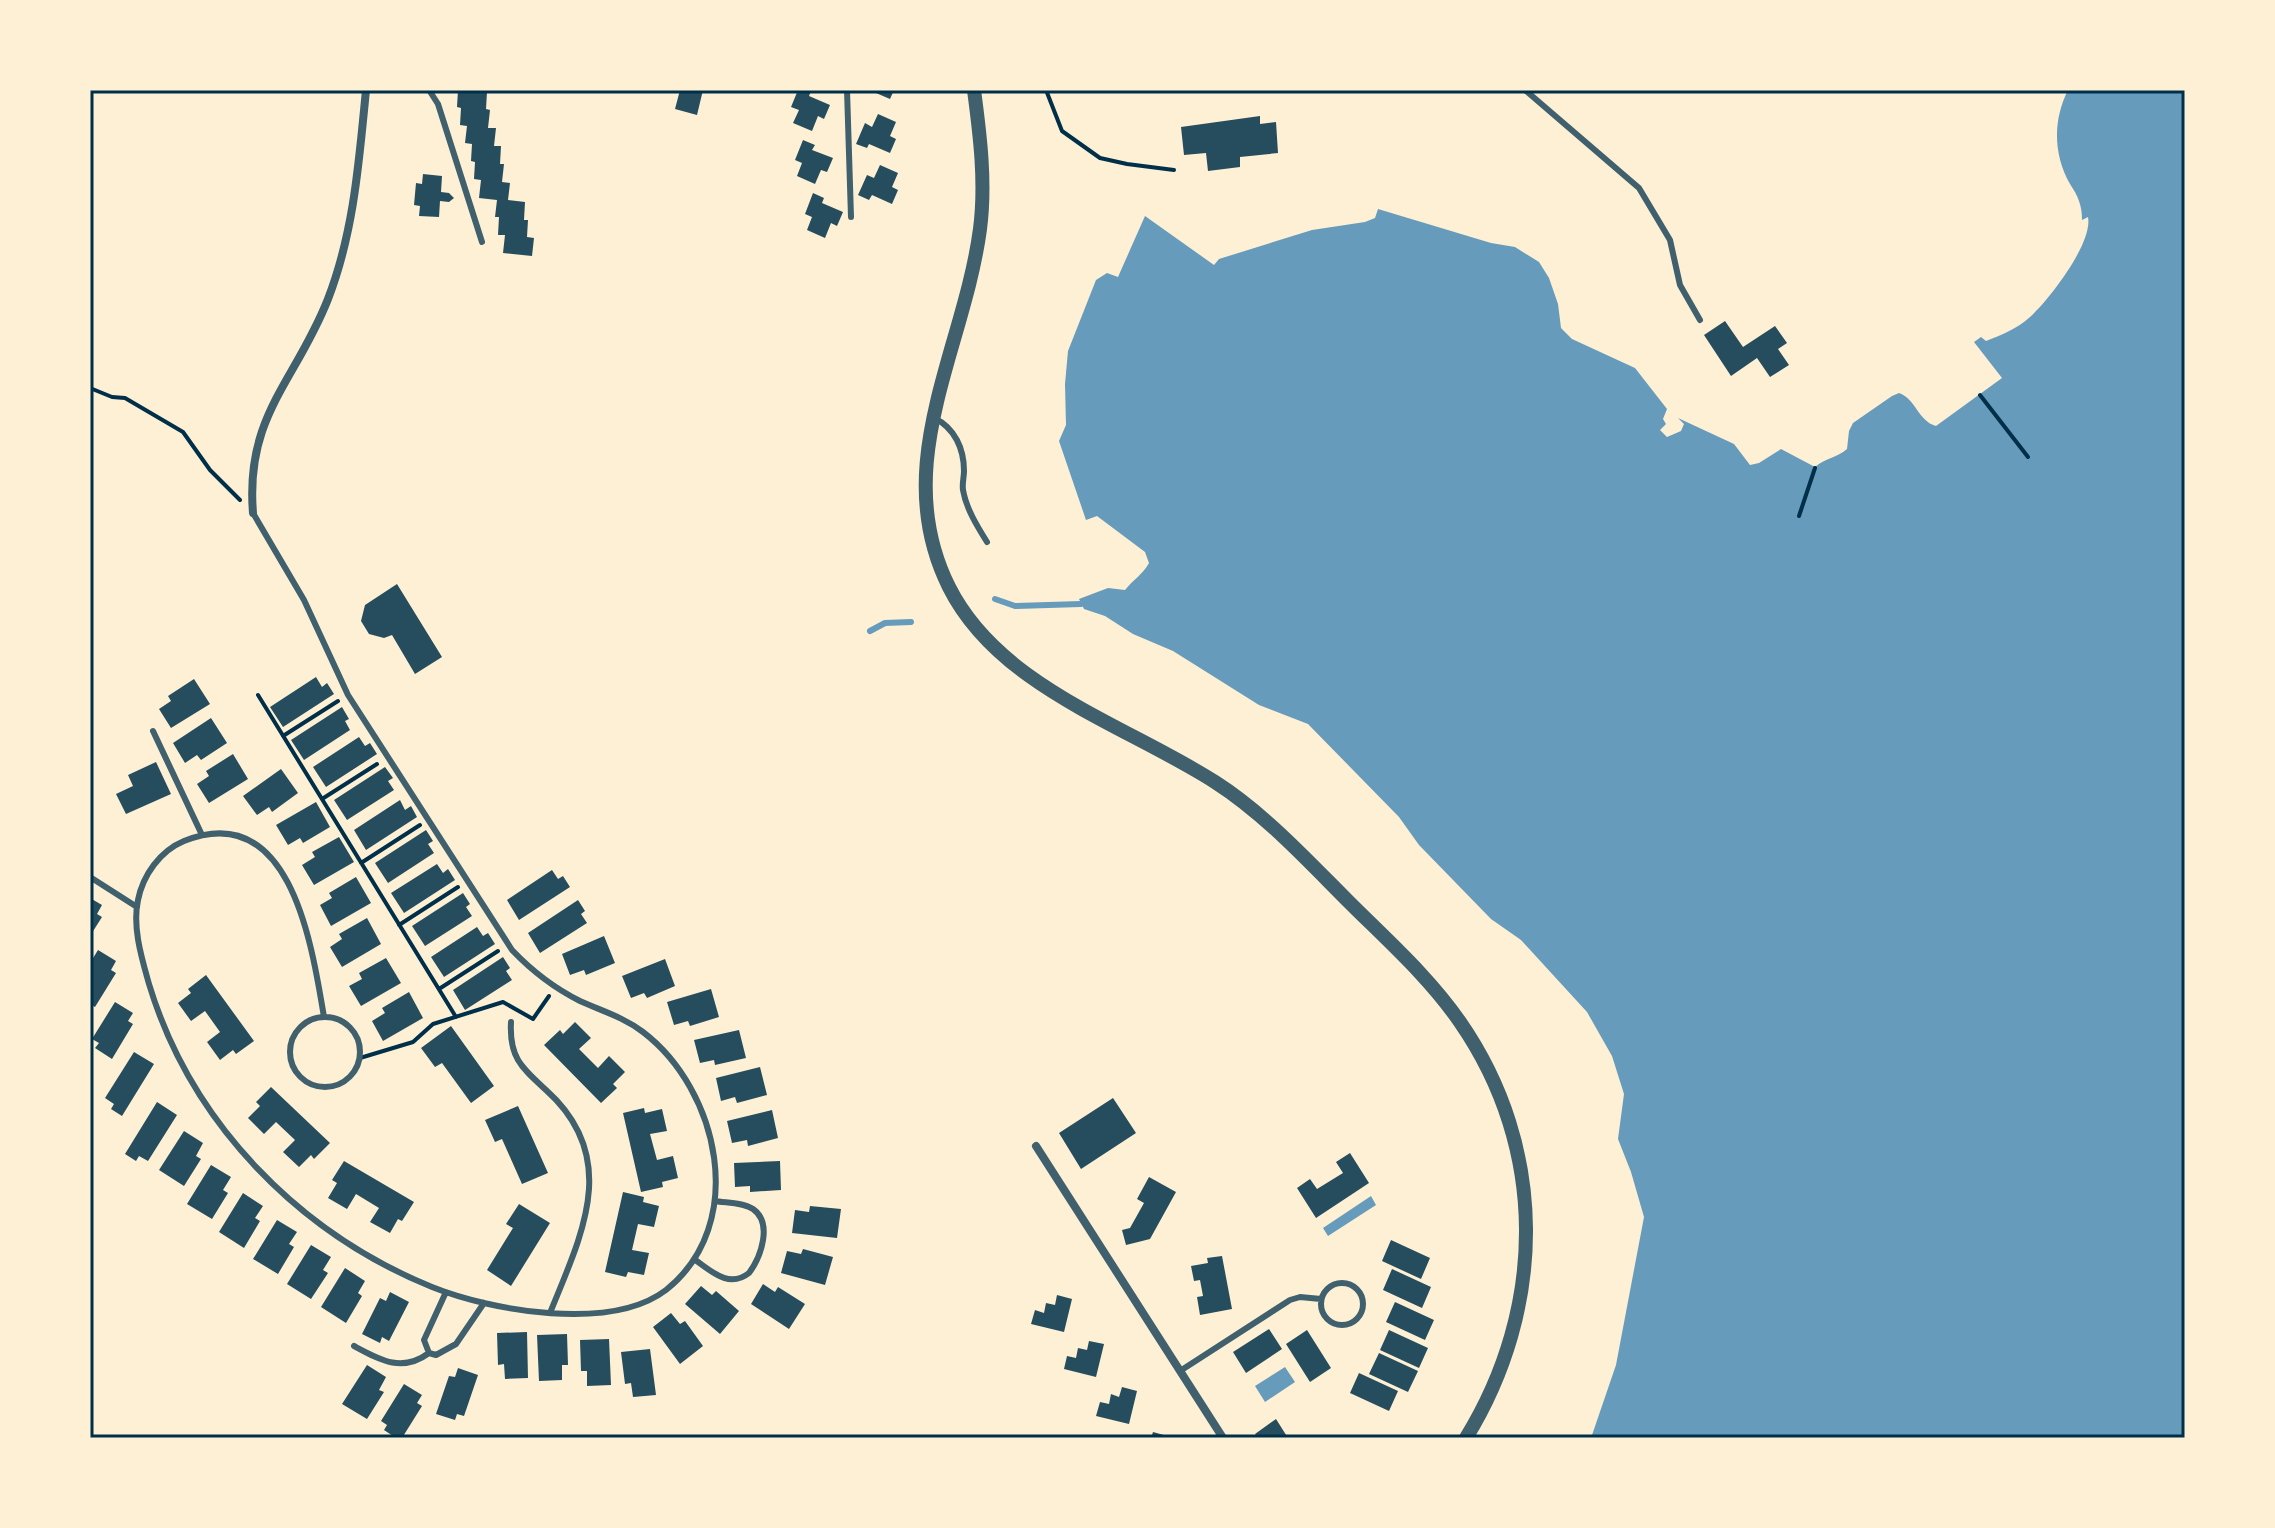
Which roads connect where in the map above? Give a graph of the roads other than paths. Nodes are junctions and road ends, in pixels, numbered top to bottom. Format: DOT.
graph roads {
  1 [pos="366,90"];
  2 [pos="429,90"];
  3 [pos="847,90"];
  4 [pos="974,90"];
  5 [pos="1525,90"];
  6 [pos="851,217"];
  7 [pos="482,242"];
  8 [pos="1700,320"];
  9 [pos="932,417"];
  10 [pos="253,513"];
  11 [pos="987,542"];
  12 [pos="153,731"];
  13 [pos="202,835"];
  14 [pos="90,877"];
  15 [pos="137,907"];
  16 [pos="324,1017"];
  17 [pos="511,1022"];
  18 [pos="1036,1146"];
  19 [pos="715,1201"];
  20 [pos="694,1259"];
  21 [pos="446,1292"];
  22 [pos="1321,1299"];
  23 [pos="484,1303"];
  24 [pos="550,1313"];
  25 [pos="354,1346"];
  26 [pos="429,1353"];
  27 [pos="1180,1371"];
  28 [pos="1223,1438"];
  29 [pos="1466,1438"];
  1 -- 10 [label="street"];
  2 -- 7 [label="lane"];
  3 -- 6 [label="lane"];
  4 -- 9 [label="street"];
  5 -- 8 [label="lane"];
  9 -- 11 [label="lane"];
  9 -- 29 [label="street"];
  10 -- 19 [label="lane"];
  12 -- 13 [label="lane"];
  13 -- 15 [label="lane"];
  13 -- 16 [label="lane"];
  14 -- 15 [label="lane"];
  15 -- 21 [label="lane"];
  16 -- 16 [label="lane"];
  17 -- 24 [label="lane"];
  18 -- 27 [label="street"];
  19 -- 20 [label="lane"];
  19 -- 20 [label="lane"];
  20 -- 24 [label="lane"];
  21 -- 23 [label="lane"];
  21 -- 26 [label="lane"];
  22 -- 22 [label="lane"];
  22 -- 27 [label="lane"];
  23 -- 24 [label="lane"];
  23 -- 26 [label="lane"];
  25 -- 26 [label="lane"];
  27 -- 28 [label="street"];
}
